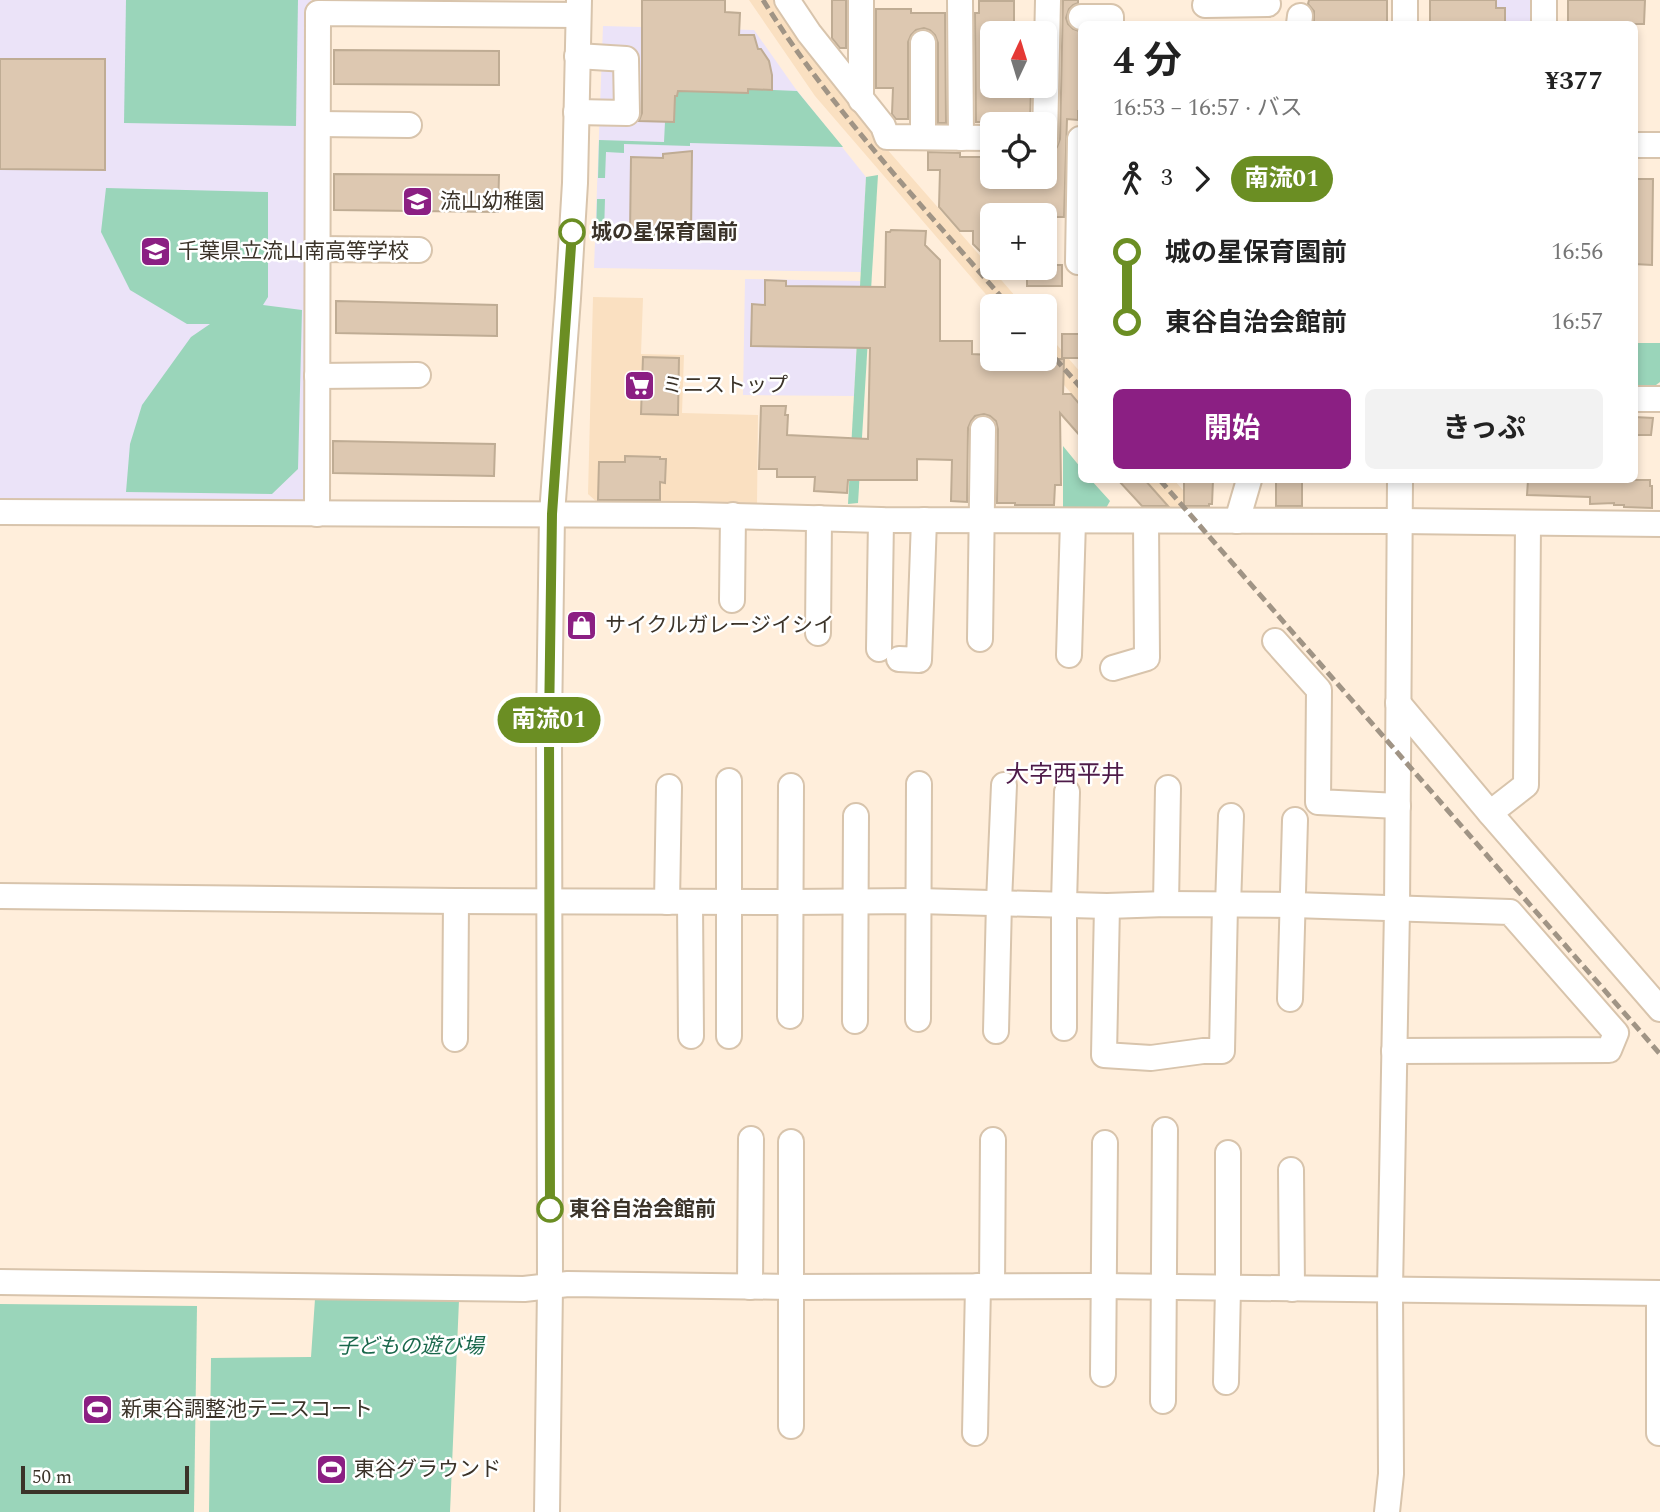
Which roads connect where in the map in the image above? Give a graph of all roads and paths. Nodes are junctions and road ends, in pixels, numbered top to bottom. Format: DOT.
graph roads {
  1 [pos="787,0"];
  2 [pos="861,0"];
  3 [pos="960,0"];
  4 [pos="1048,0"];
  5 [pos="1405,0"];
  6 [pos="1544,0"];
  7 [pos="1268,4"];
  8 [pos="1205,5"];
  9 [pos="578,8"];
  10 [pos="1236,15"];
  11 [pos="1081,17"];
  12 [pos="1111,21"];
  13 [pos="1405,21"];
  14 [pos="1544,21"];
  15 [pos="923,43"];
  16 [pos="577,56"];
  17 [pos="861,100"];
  18 [pos="576,112"];
  19 [pos="1046,112"];
  20 [pos="318,124"];
  21 [pos="410,125"];
  22 [pos="923,137"];
  23 [pos="961,138"];
  24 [pos="980,138"];
  25 [pos="1057,139"];
  26 [pos="1078,139"];
  27 [pos="1638,145"];
  28 [pos="1660,145"];
  29 [pos="318,250"];
  30 [pos="419,250"];
  31 [pos="418,375"];
  32 [pos="317,376"];
  33 [pos="1638,399"];
  34 [pos="1660,399"];
  35 [pos="983,429"];
  36 [pos="1248,483"];
  37 [pos="1400,483"];
  38 [pos="0,512"];
  39 [pos="317,514"];
  40 [pos="552,514"];
  41 [pos="733,515"];
  42 [pos="819,517"];
  43 [pos="881,520"];
  44 [pos="924,520"];
  45 [pos="983,521"];
  46 [pos="1073,521"];
  47 [pos="1146,521"];
  48 [pos="1400,521"];
  49 [pos="1237,522"];
  50 [pos="1528,523"];
  51 [pos="1660,524"];
  52 [pos="732,600"];
  53 [pos="818,633"];
  54 [pos="980,639"];
  55 [pos="1275,641"];
  56 [pos="1069,655"];
  57 [pos="1113,668"];
  58 [pos="1398,703"];
  59 [pos="729,781"];
  60 [pos="919,784"];
  61 [pos="1004,785"];
  62 [pos="790,786"];
  63 [pos="669,787"];
  64 [pos="1168,788"];
  65 [pos="1067,792"];
  66 [pos="1398,806"];
  67 [pos="1490,813"];
  68 [pos="856,816"];
  69 [pos="1231,816"];
  70 [pos="1295,820"];
  71 [pos="0,896"];
  72 [pos="456,901"];
  73 [pos="549,901"];
  74 [pos="729,901"];
  75 [pos="918,901"];
  76 [pos="678,902"];
  77 [pos="790,902"];
  78 [pos="856,902"];
  79 [pos="999,902"];
  80 [pos="1063,903"];
  81 [pos="1166,904"];
  82 [pos="1293,905"];
  83 [pos="1107,906"];
  84 [pos="1226,906"];
  85 [pos="1397,909"];
  86 [pos="1290,999"];
  87 [pos="1660,1009"];
  88 [pos="790,1016"];
  89 [pos="918,1019"];
  90 [pos="855,1021"];
  91 [pos="1064,1028"];
  92 [pos="996,1031"];
  93 [pos="691,1035"];
  94 [pos="729,1036"];
  95 [pos="455,1040"];
  96 [pos="1394,1051"];
  97 [pos="1165,1130"];
  98 [pos="751,1139"];
  99 [pos="993,1140"];
  100 [pos="791,1142"];
  101 [pos="1105,1143"];
  102 [pos="1228,1153"];
  103 [pos="1291,1170"];
  104 [pos="0,1282"];
  105 [pos="985,1286"];
  106 [pos="1102,1286"];
  107 [pos="550,1287"];
  108 [pos="750,1287"];
  109 [pos="790,1287"];
  110 [pos="1164,1287"];
  111 [pos="1228,1288"];
  112 [pos="1292,1289"];
  113 [pos="1391,1289"];
  114 [pos="1659,1293"];
  115 [pos="1103,1374"];
  116 [pos="1226,1382"];
  117 [pos="1163,1401"];
  118 [pos="791,1426"];
  119 [pos="975,1433"];
  120 [pos="1658,1433"];
  121 [pos="547,1512"];
  122 [pos="1387,1512"];
  1 -- 17 [label="street"];
  2 -- 17 [label="street"];
  3 -- 23 [label="street"];
  4 -- 19 [label="street"];
  5 -- 13 [label="street"];
  6 -- 14 [label="street"];
  7 -- 10 [label="street"];
  8 -- 10 [label="street"];
  9 -- 16 [label="street"];
  9 -- 20 [label="street"];
  11 -- 12 [label="street"];
  15 -- 22 [label="street"];
  16 -- 18 [label="street"];
  16 -- 18 [label="street"];
  17 -- 22 [label="street"];
  18 -- 40 [label="street"];
  20 -- 21 [label="street"];
  20 -- 29 [label="street"];
  22 -- 23 [label="street"];
  23 -- 24 [label="street"];
  25 -- 26 [label="street"];
  27 -- 28 [label="street"];
  29 -- 30 [label="street"];
  29 -- 32 [label="street"];
  31 -- 32 [label="street"];
  32 -- 39 [label="street"];
  33 -- 34 [label="street"];
  35 -- 45 [label="street"];
  36 -- 49 [label="street"];
  37 -- 48 [label="street"];
  38 -- 39 [label="street"];
  39 -- 40 [label="street"];
  40 -- 41 [label="street"];
  40 -- 73 [label="street"];
  41 -- 42 [label="street"];
  41 -- 52 [label="street"];
  42 -- 43 [label="street"];
  42 -- 53 [label="street"];
  43 -- 44 [label="street"];
  43 -- 44 [label="street"];
  44 -- 45 [label="street"];
  45 -- 46 [label="street"];
  45 -- 54 [label="street"];
  46 -- 47 [label="street"];
  46 -- 56 [label="street"];
  47 -- 49 [label="street"];
  47 -- 57 [label="street"];
  48 -- 49 [label="street"];
  48 -- 50 [label="street"];
  48 -- 58 [label="street"];
  50 -- 51 [label="street"];
  50 -- 67 [label="street"];
  55 -- 66 [label="street"];
  58 -- 66 [label="street"];
  58 -- 67 [label="street"];
  59 -- 74 [label="street"];
  60 -- 75 [label="street"];
  61 -- 79 [label="street"];
  62 -- 77 [label="street"];
  63 -- 76 [label="street"];
  64 -- 81 [label="street"];
  65 -- 80 [label="street"];
  66 -- 85 [label="street"];
  67 -- 87 [label="street"];
  68 -- 78 [label="street"];
  69 -- 84 [label="street"];
  70 -- 82 [label="street"];
  71 -- 72 [label="street"];
  72 -- 73 [label="street"];
  72 -- 95 [label="street"];
  73 -- 76 [label="street"];
  73 -- 107 [label="street"];
  74 -- 76 [label="street"];
  74 -- 77 [label="street"];
  74 -- 94 [label="street"];
  75 -- 78 [label="street"];
  75 -- 79 [label="street"];
  75 -- 89 [label="street"];
  76 -- 93 [label="street"];
  77 -- 78 [label="street"];
  77 -- 88 [label="street"];
  78 -- 90 [label="street"];
  79 -- 80 [label="street"];
  79 -- 92 [label="street"];
  80 -- 83 [label="street"];
  80 -- 91 [label="street"];
  81 -- 83 [label="street"];
  81 -- 84 [label="street"];
  82 -- 84 [label="street"];
  82 -- 85 [label="street"];
  82 -- 86 [label="street"];
  83 -- 84 [label="street"];
  85 -- 96 [label="street"];
  85 -- 96 [label="street"];
  96 -- 113 [label="street"];
  97 -- 110 [label="street"];
  98 -- 108 [label="street"];
  99 -- 105 [label="street"];
  100 -- 109 [label="street"];
  101 -- 106 [label="street"];
  102 -- 111 [label="street"];
  103 -- 112 [label="street"];
  104 -- 107 [label="street"];
  105 -- 106 [label="street"];
  105 -- 109 [label="street"];
  105 -- 119 [label="street"];
  106 -- 110 [label="street"];
  106 -- 115 [label="street"];
  107 -- 108 [label="street"];
  107 -- 121 [label="street"];
  108 -- 109 [label="street"];
  109 -- 118 [label="street"];
  110 -- 111 [label="street"];
  110 -- 117 [label="street"];
  111 -- 112 [label="street"];
  111 -- 116 [label="street"];
  112 -- 113 [label="street"];
  113 -- 114 [label="street"];
  113 -- 122 [label="street"];
  114 -- 120 [label="street"];
}
